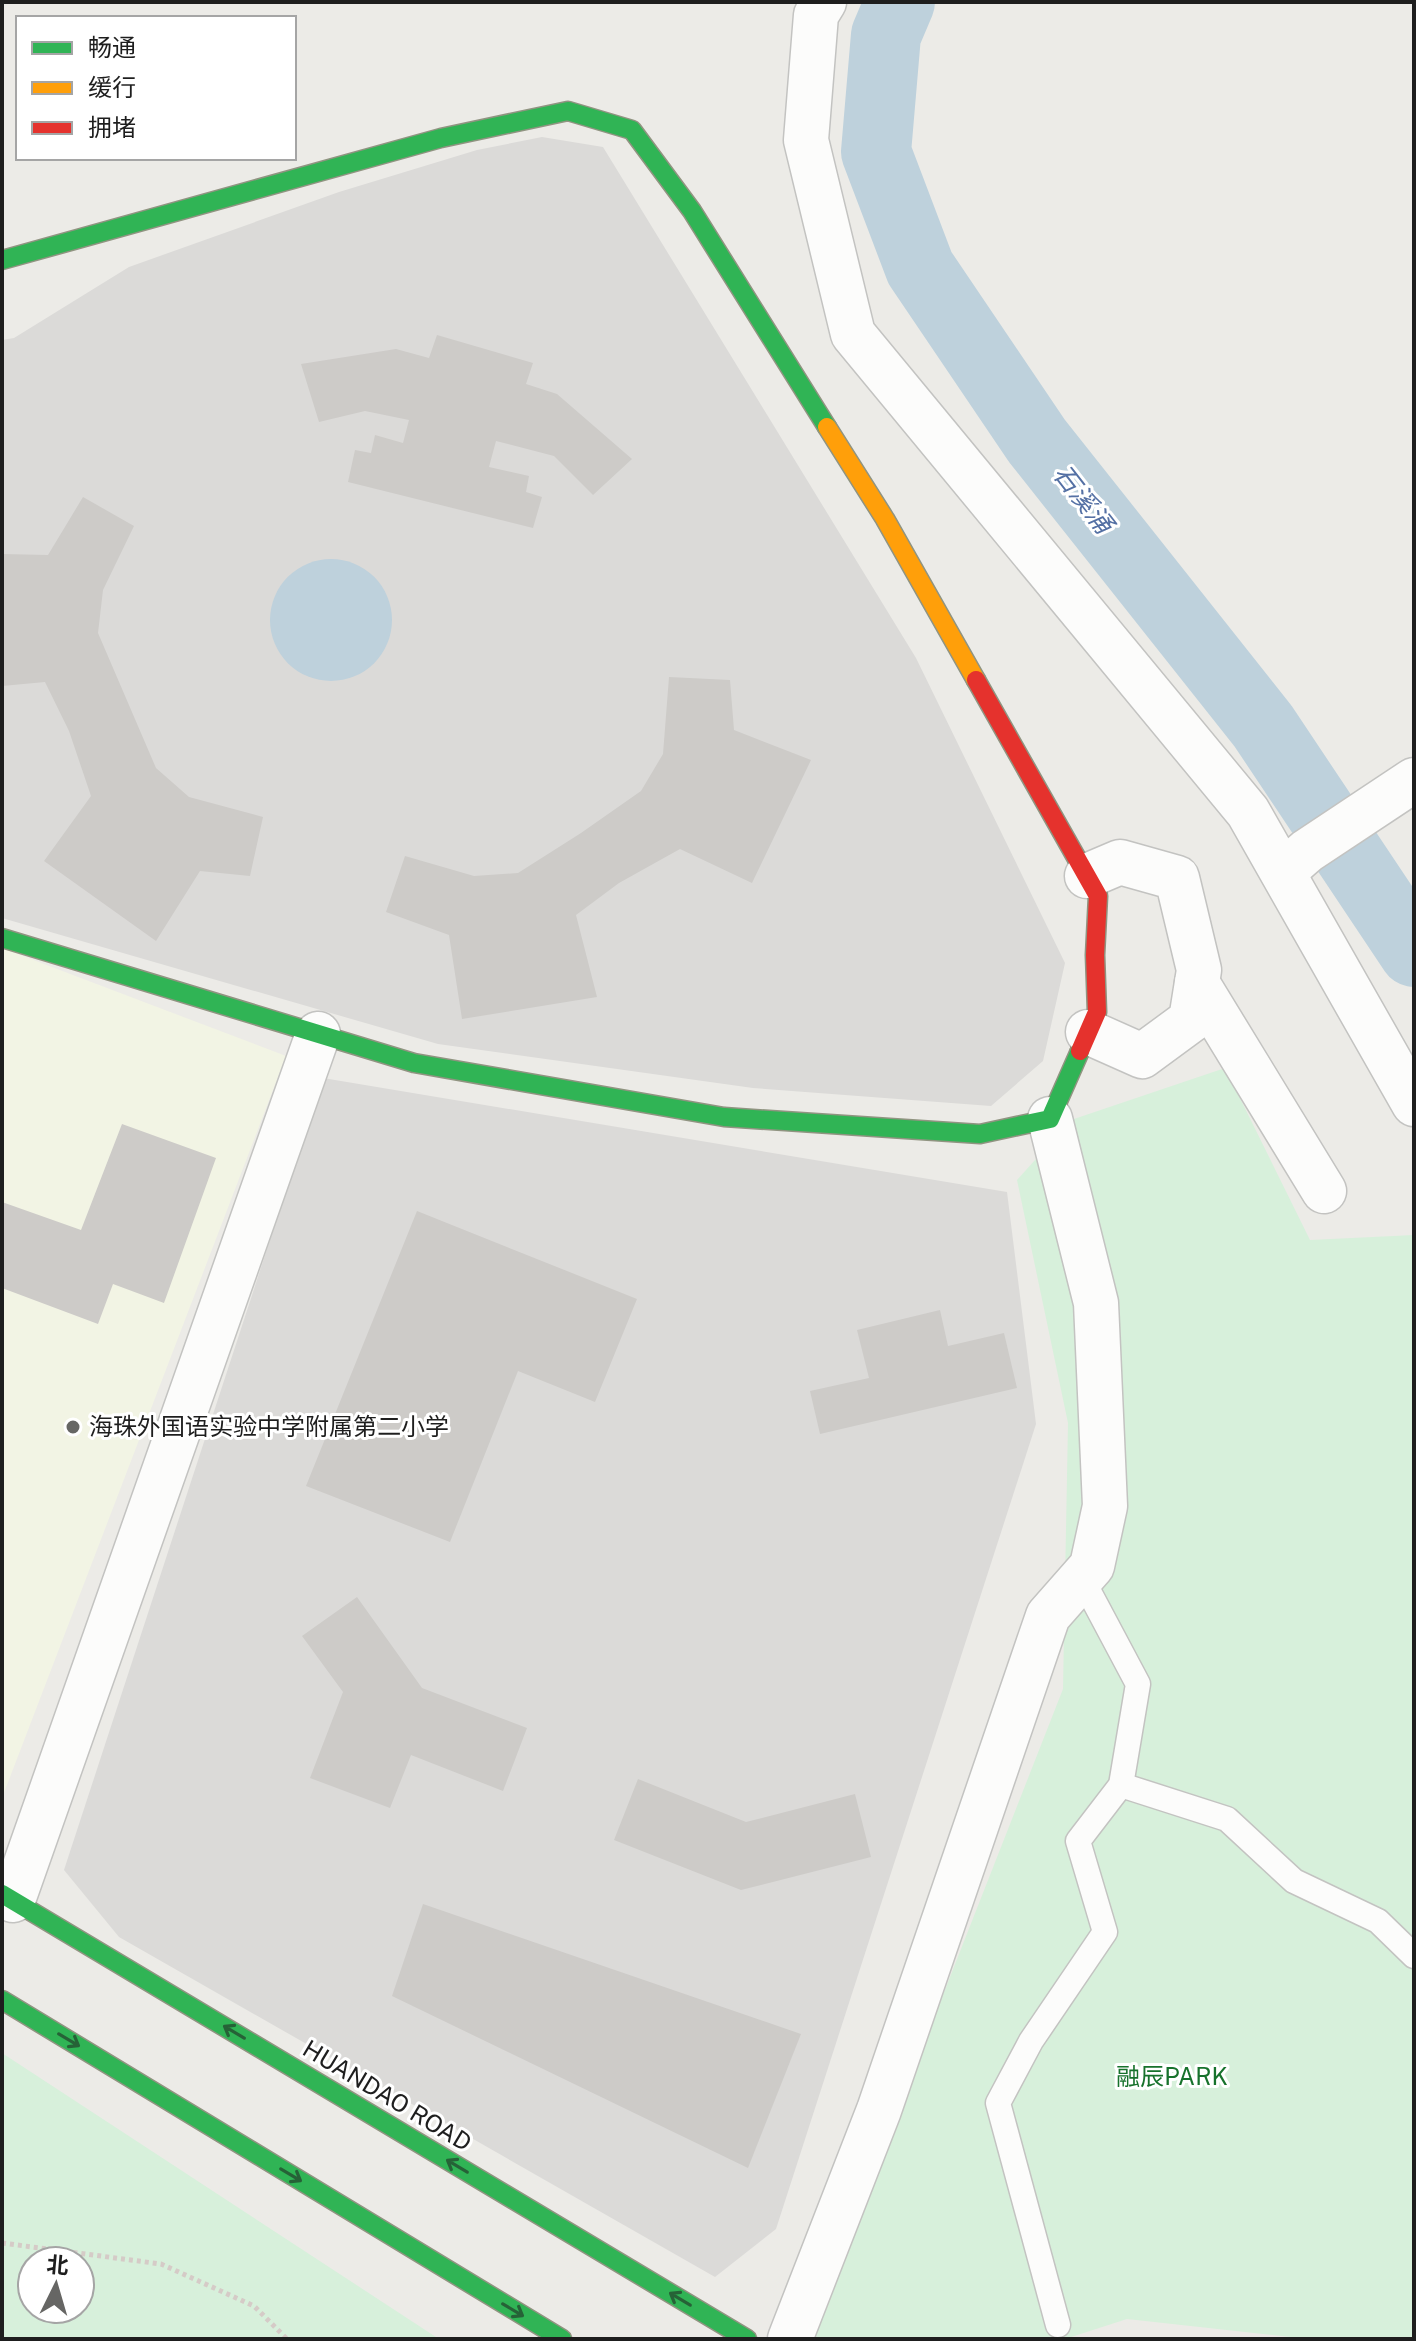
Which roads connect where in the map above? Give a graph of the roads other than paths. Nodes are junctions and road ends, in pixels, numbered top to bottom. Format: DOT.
graph roads {
  1 [pos="824,2"];
  2 [pos="2,260"];
  3 [pos="1397,790"];
  4 [pos="1295,862"];
  5 [pos="1087,876"];
  6 [pos="2,938"];
  7 [pos="1197,983"];
  8 [pos="1088,1032"];
  9 [pos="318,1034"];
  10 [pos="1414,1104"];
  11 [pos="1050,1119"];
  12 [pos="1324,1191"];
  13 [pos="1092,1566"];
  14 [pos="1121,1785"];
  15 [pos="7,1897"];
  16 [pos="1414,1956"];
  17 [pos="2,2000"];
  18 [pos="1058,2325"];
  19 [pos="562,2339"];
  20 [pos="747,2339"];
  21 [pos="790,2339"];
  1 -- 4 [label="street"];
  2 -- 5 [label="street"];
  3 -- 4 [label="street"];
  4 -- 10 [label="street"];
  5 -- 7 [label="street"];
  5 -- 8 [label="street"];
  6 -- 9 [label="street"];
  7 -- 8 [label="street"];
  7 -- 12 [label="street"];
  8 -- 11 [label="street"];
  9 -- 11 [label="street"];
  9 -- 15 [label="street"];
  11 -- 13 [label="street"];
  13 -- 14 [label="lane"];
  13 -- 21 [label="street"];
  14 -- 16 [label="lane"];
  14 -- 18 [label="lane"];
  20 -- 15 [label="street, HUANDAO ROAD, one-way"];
  17 -- 19 [label="street, one-way"];
}
